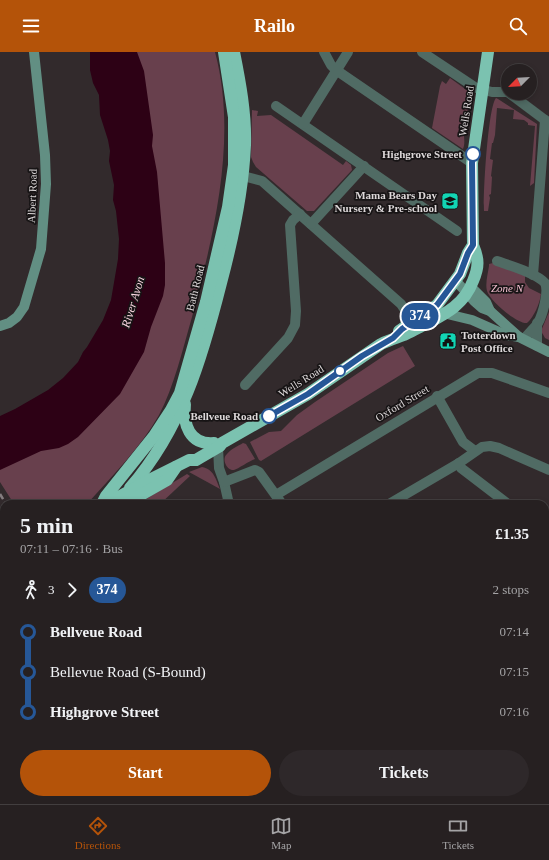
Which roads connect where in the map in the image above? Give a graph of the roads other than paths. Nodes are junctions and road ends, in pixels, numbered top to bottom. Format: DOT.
graph roads {
  1 [pos="34,52"];
  2 [pos="224,52"];
  3 [pos="234,52"];
  4 [pos="324,52"];
  5 [pos="348,52"];
  6 [pos="422,52"];
  7 [pos="488,52"];
  8 [pos="336,70"];
  9 [pos="483,91"];
  10 [pos="501,92"];
  11 [pos="517,100"];
  12 [pos="276,106"];
  13 [pos="547,122"];
  14 [pos="303,124"];
  15 [pos="472,163"];
  16 [pos="364,166"];
  17 [pos="243,176"];
  18 [pos="300,214"];
  19 [pos="311,224"];
  20 [pos="457,231"];
  21 [pos="498,261"];
  22 [pos="533,275"];
  23 [pos="464,287"];
  24 [pos="549,288"];
  25 [pos="447,314"];
  26 [pos="537,323"];
  27 [pos="0,326"];
  28 [pos="406,326"];
  29 [pos="393,338"];
  30 [pos="522,338"];
  31 [pos="537,346"];
  32 [pos="549,352"];
  33 [pos="245,385"];
  34 [pos="549,394"];
  35 [pos="437,396"];
  36 [pos="185,401"];
  37 [pos="218,445"];
  38 [pos="475,451"];
  39 [pos="201,457"];
  40 [pos="189,460"];
  41 [pos="459,463"];
  42 [pos="219,468"];
  43 [pos="549,470"];
  44 [pos="224,482"];
  45 [pos="276,495"];
  46 [pos="126,498"];
  47 [pos="104,500"];
  48 [pos="229,500"];
  49 [pos="279,500"];
  50 [pos="396,500"];
  51 [pos="503,500"];
  1 -- 27 [label="street, Albert Road"];
  2 -- 47 [label="highway, Bath Road"];
  3 -- 17 [label="highway"];
  4 -- 8 [label="street"];
  5 -- 8 [label="street"];
  6 -- 9 [label="street"];
  7 -- 9 [label="highway, Wells Road"];
  8 -- 14 [label="street"];
  8 -- 15 [label="street"];
  9 -- 10 [label="street"];
  9 -- 15 [label="highway, Wells Road"];
  11 -- 13 [label="street"];
  12 -- 14 [label="street"];
  13 -- 22 [label="street"];
  14 -- 16 [label="street"];
  15 -- 23 [label="highway, Wells Road"];
  16 -- 19 [label="street"];
  16 -- 20 [label="street"];
  17 -- 18 [label="street"];
  17 -- 36 [label="highway"];
  18 -- 19 [label="street"];
  18 -- 33 [label="street"];
  19 -- 28 [label="street"];
  21 -- 22 [label="street"];
  22 -- 24 [label="street"];
  23 -- 25 [label="highway, Wells Road"];
  23 -- 28 [label="highway, Wells Road"];
  23 -- 30 [label="street"];
  24 -- 26 [label="street"];
  25 -- 29 [label="highway, Wells Road"];
  25 -- 30 [label="street"];
  26 -- 30 [label="street"];
  26 -- 31 [label="street"];
  28 -- 29 [label="highway, Wells Road"];
  29 -- 37 [label="highway, Wells Road"];
  30 -- 31 [label="street"];
  31 -- 32 [label="street"];
  34 -- 35 [label="street, Oxford Street"];
  35 -- 38 [label="street"];
  35 -- 45 [label="street, Oxford Street"];
  36 -- 37 [label="highway"];
  36 -- 46 [label="highway"];
  37 -- 39 [label="highway, Wells Road"];
  37 -- 40 [label="highway, Wells Road"];
  37 -- 42 [label="street"];
  38 -- 41 [label="street"];
  38 -- 43 [label="street"];
  39 -- 40 [label="highway, Wells Road"];
  39 -- 42 [label="street"];
  40 -- 46 [label="highway, Wells Road"];
  41 -- 50 [label="street"];
  41 -- 51 [label="street"];
  42 -- 44 [label="street"];
  44 -- 45 [label="street"];
  44 -- 48 [label="street"];
  45 -- 49 [label="street"];
}
